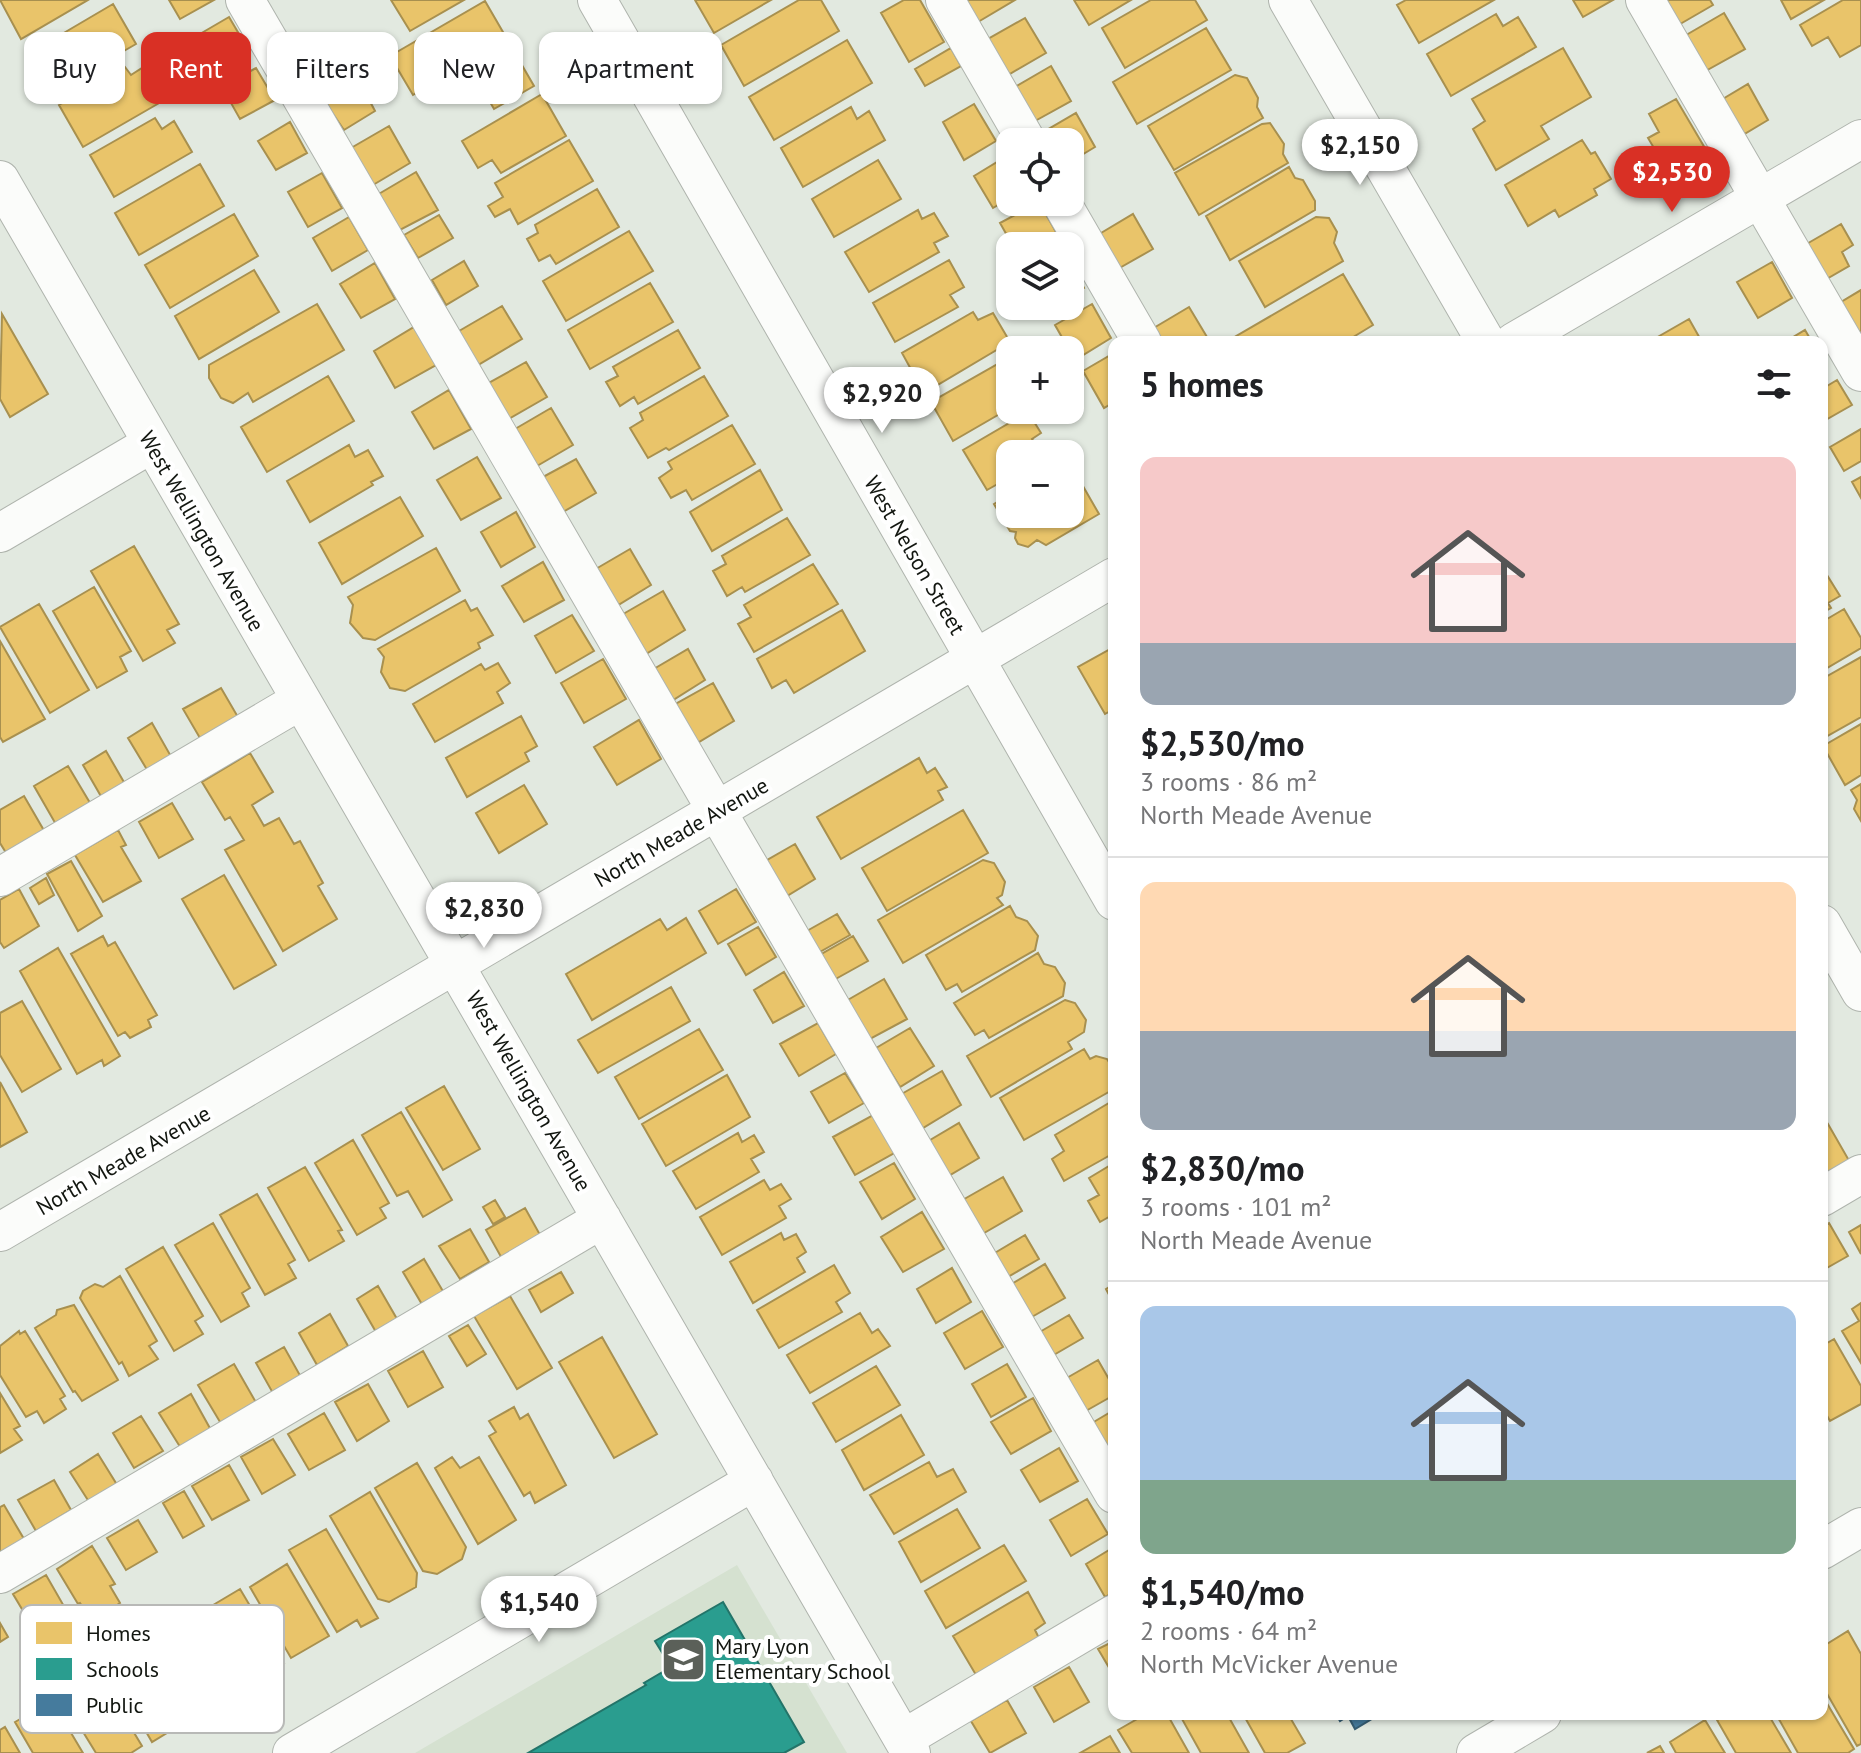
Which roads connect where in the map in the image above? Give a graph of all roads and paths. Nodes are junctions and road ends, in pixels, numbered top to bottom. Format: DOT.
graph roads {
  1 [pos="245,0"];
  2 [pos="597,0"];
  3 [pos="945,0"];
  4 [pos="1288,0"];
  5 [pos="1645,0"];
  6 [pos="1019,128"];
  7 [pos="1861,139"];
  8 [pos="0,182"];
  9 [pos="1760,198"];
  10 [pos="1069,216"];
  11 [pos="1139,336"];
  12 [pos="1483,336"];
  13 [pos="1524,336"];
  14 [pos="1861,372"];
  15 [pos="151,444"];
  16 [pos="0,533"];
  17 [pos="1108,581"];
  18 [pos="975,659"];
  19 [pos="301,700"];
  20 [pos="717,811"];
  21 [pos="0,877"];
  22 [pos="1108,891"];
  23 [pos="1828,934"];
  24 [pos="456,964"];
  25 [pos="1861,992"];
  26 [pos="1861,1174"];
  27 [pos="1828,1193"];
  28 [pos="602,1219"];
  29 [pos="0,1232"];
  30 [pos="754,1481"];
  31 [pos="1108,1484"];
  32 [pos="1861,1527"];
  33 [pos="1828,1546"];
  34 [pos="0,1574"];
  35 [pos="1108,1618"];
  36 [pos="1532,1720"];
  37 [pos="907,1746"];
  38 [pos="292,1753"];
  39 [pos="1476,1753"];
  1 -- 20 [label="street"];
  2 -- 18 [label="street, West Nelson Street"];
  3 -- 6 [label="street"];
  4 -- 12 [label="street"];
  5 -- 9 [label="street"];
  7 -- 9 [label="street"];
  8 -- 15 [label="street, West Wellington Avenue"];
  9 -- 13 [label="street"];
  9 -- 14 [label="street"];
  10 -- 11 [label="street"];
  15 -- 16 [label="street"];
  15 -- 19 [label="street, West Wellington Avenue"];
  17 -- 18 [label="street, North Meade Avenue"];
  18 -- 20 [label="street, North Meade Avenue"];
  18 -- 22 [label="street, West Nelson Street"];
  19 -- 21 [label="street"];
  19 -- 24 [label="street, West Wellington Avenue"];
  20 -- 24 [label="street, North Meade Avenue"];
  20 -- 31 [label="street"];
  23 -- 25 [label="street"];
  24 -- 28 [label="street, West Wellington Avenue"];
  24 -- 29 [label="street, North Meade Avenue"];
  26 -- 27 [label="street"];
  28 -- 30 [label="street, West Wellington Avenue"];
  28 -- 34 [label="street"];
  30 -- 37 [label="street, West Wellington Avenue"];
  30 -- 38 [label="street"];
  32 -- 33 [label="street"];
  35 -- 37 [label="street"];
  36 -- 39 [label="street"];
}
